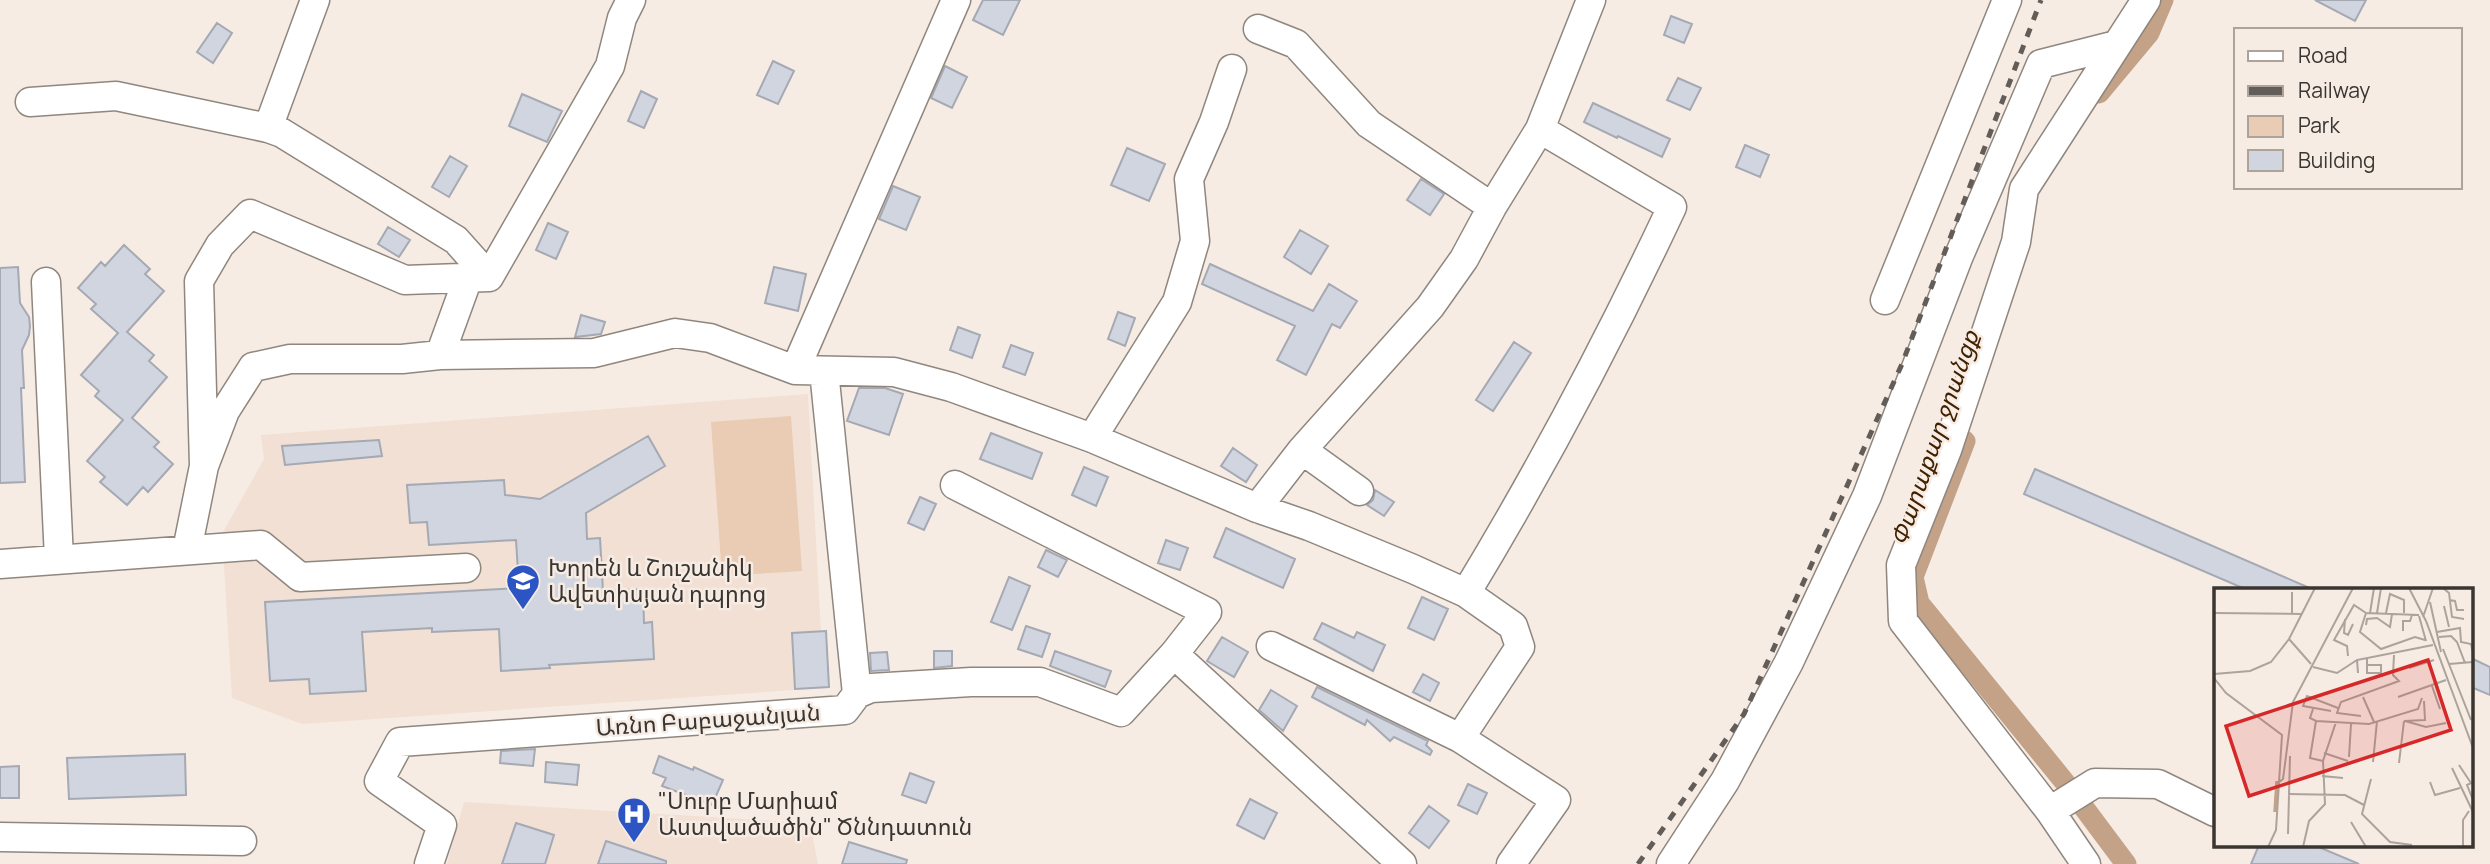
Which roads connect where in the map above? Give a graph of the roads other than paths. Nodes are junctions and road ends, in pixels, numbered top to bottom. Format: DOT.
graph roads {
  1 [pos="315,0"];
  2 [pos="631,0"];
  3 [pos="956,0"];
  4 [pos="1591,0"];
  5 [pos="2007,0"];
  6 [pos="2146,0"];
  7 [pos="1258,29"];
  8 [pos="2116,45"];
  9 [pos="1232,68"];
  10 [pos="30,102"];
  11 [pos="268,128"];
  12 [pos="1540,130"];
  13 [pos="1492,207"];
  14 [pos="479,277"];
  15 [pos="46,282"];
  16 [pos="1885,300"];
  17 [pos="440,355"];
  18 [pos="795,370"];
  19 [pos="824,371"];
  20 [pos="1092,438"];
  21 [pos="1302,450"];
  22 [pos="204,466"];
  23 [pos="955,485"];
  24 [pos="1359,491"];
  25 [pos="1257,508"];
  26 [pos="187,550"];
  27 [pos="59,559"];
  28 [pos="0,564"];
  29 [pos="466,568"];
  30 [pos="1466,593"];
  31 [pos="1271,646"];
  32 [pos="1174,654"];
  33 [pos="857,694"];
  34 [pos="1460,738"];
  35 [pos="2050,811"];
  36 [pos="2214,812"];
  37 [pos="0,837"];
  38 [pos="242,841"];
  39 [pos="429,864"];
  40 [pos="1402,864"];
  41 [pos="1511,864"];
  42 [pos="1671,864"];
  43 [pos="2086,864"];
  1 -- 11 [label="lane"];
  2 -- 14 [label="lane"];
  3 -- 18 [label="lane"];
  4 -- 12 [label="lane"];
  5 -- 16 [label="lane"];
  6 -- 8 [label="lane"];
  7 -- 13 [label="lane"];
  8 -- 35 [label="lane"];
  8 -- 42 [label="lane"];
  9 -- 20 [label="lane"];
  10 -- 11 [label="lane"];
  11 -- 14 [label="lane"];
  12 -- 13 [label="lane"];
  12 -- 30 [label="lane"];
  13 -- 21 [label="lane"];
  14 -- 17 [label="lane"];
  14 -- 22 [label="lane"];
  15 -- 27 [label="lane"];
  17 -- 18 [label="lane"];
  17 -- 22 [label="lane"];
  18 -- 19 [label="lane"];
  19 -- 20 [label="lane"];
  19 -- 33 [label="lane"];
  20 -- 25 [label="lane"];
  21 -- 24 [label="lane"];
  21 -- 25 [label="lane"];
  22 -- 26 [label="lane"];
  23 -- 32 [label="lane, Առնո Բաբաջանյան"];
  25 -- 30 [label="lane"];
  26 -- 27 [label="lane"];
  26 -- 29 [label="lane"];
  27 -- 28 [label="lane"];
  30 -- 34 [label="lane"];
  31 -- 34 [label="lane"];
  32 -- 33 [label="lane, Առնո Բաբաջանյան"];
  32 -- 40 [label="lane"];
  33 -- 39 [label="lane, Առնո Բաբաջանյան"];
  34 -- 41 [label="lane"];
  35 -- 36 [label="lane"];
  35 -- 43 [label="lane"];
  37 -- 38 [label="lane"];
}
